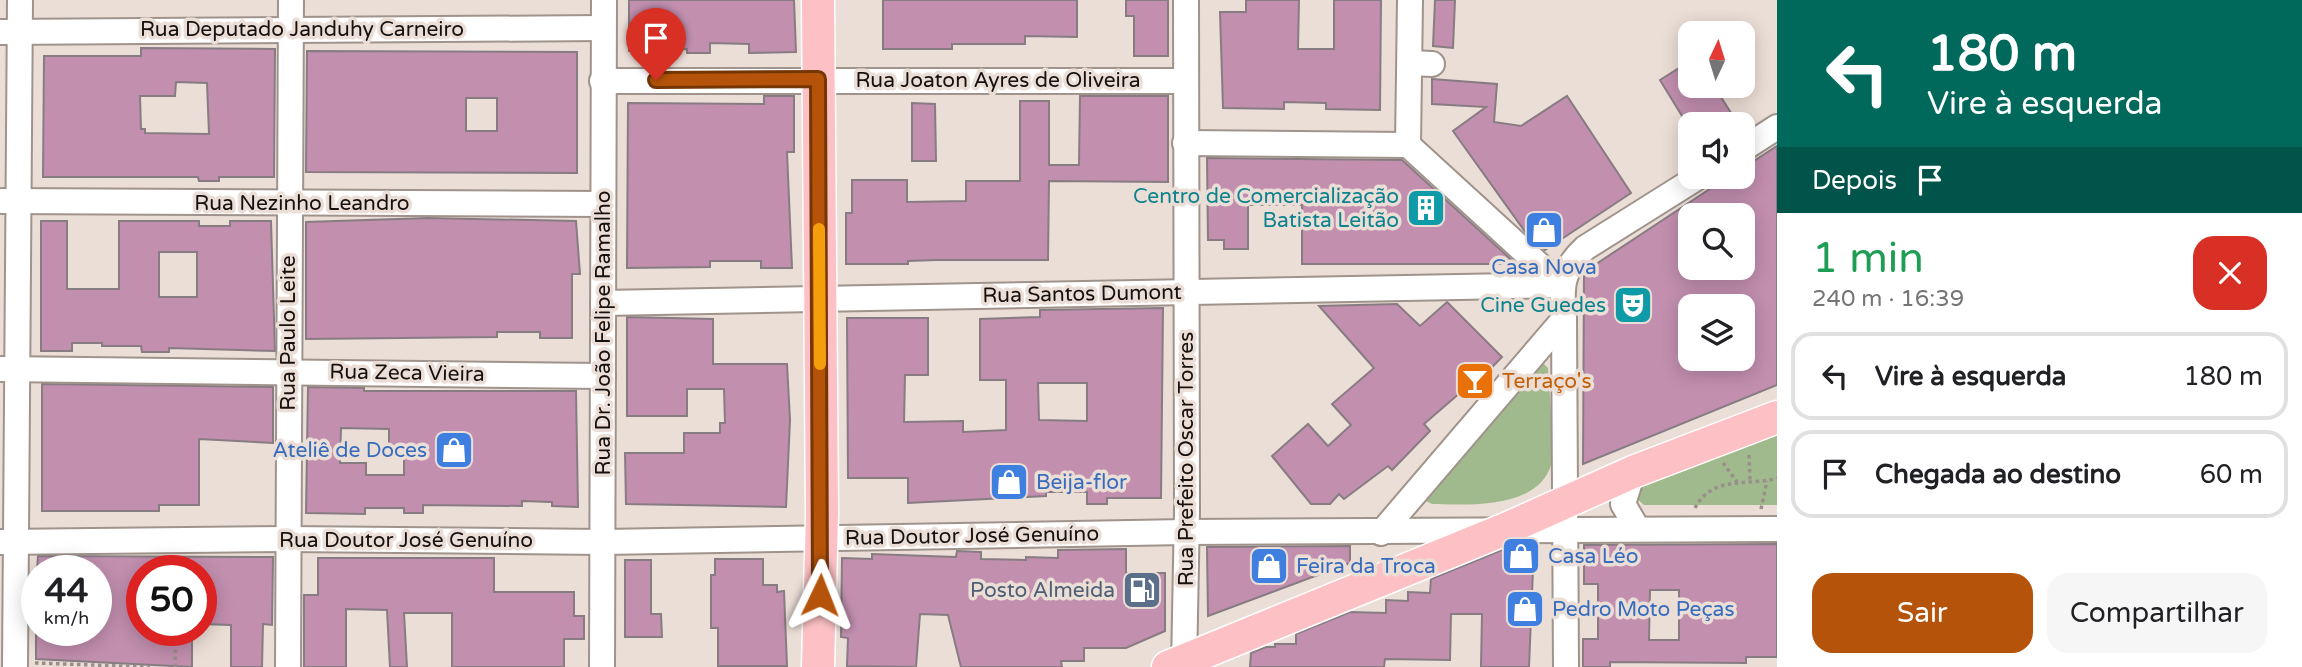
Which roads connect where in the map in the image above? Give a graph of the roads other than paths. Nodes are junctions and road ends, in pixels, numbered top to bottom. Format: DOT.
graph roads {
  1 [pos="20,0"];
  2 [pos="291,0"];
  3 [pos="604,0"];
  4 [pos="818,0"];
  5 [pos="1186,0"];
  6 [pos="1410,0"];
  7 [pos="290,28"];
  8 [pos="603,28"];
  9 [pos="10,32"];
  10 [pos="818,79"];
  11 [pos="602,80"];
  12 [pos="1185,81"];
  13 [pos="1777,127"];
  14 [pos="1755,141"];
  15 [pos="1185,143"];
  16 [pos="1408,145"];
  17 [pos="1679,189"];
  18 [pos="8,201"];
  19 [pos="289,203"];
  20 [pos="603,204"];
  21 [pos="1561,285"];
  22 [pos="1187,293"];
  23 [pos="820,298"];
  24 [pos="603,303"];
  25 [pos="1564,319"];
  26 [pos="9,369"];
  27 [pos="287,371"];
  28 [pos="604,376"];
  29 [pos="1777,417"];
  30 [pos="1633,472"];
  31 [pos="1566,515"];
  32 [pos="1508,528"];
  33 [pos="1637,528"];
  34 [pos="1769,529"];
  35 [pos="1186,532"];
  36 [pos="1381,533"];
  37 [pos="821,537"];
  38 [pos="287,539"];
  39 [pos="7,542"];
  40 [pos="603,542"];
  41 [pos="15,665"];
  42 [pos="1179,665"];
  43 [pos="288,667"];
  44 [pos="602,667"];
  45 [pos="818,667"];
  46 [pos="1566,667"];
  1 -- 9 [label="street"];
  2 -- 7 [label="street, Rua Paulo Leite"];
  3 -- 8 [label="street, Rua Dr. João Felipe Ramalho"];
  4 -- 10 [label="main road"];
  5 -- 12 [label="street, Rua Prefeito Oscar Torres"];
  6 -- 16 [label="street"];
  7 -- 8 [label="street, Rua Deputado Janduhy Carneiro"];
  7 -- 9 [label="street, Rua Deputado Janduhy Carneiro"];
  7 -- 19 [label="street, Rua Paulo Leite"];
  8 -- 11 [label="street, Rua Dr. João Felipe Ramalho"];
  9 -- 18 [label="street"];
  10 -- 11 [label="street, Rua Joaton Ayres de Oliveira"];
  10 -- 12 [label="street, Rua Joaton Ayres de Oliveira"];
  10 -- 23 [label="main road"];
  11 -- 20 [label="street, Rua Dr. João Felipe Ramalho"];
  12 -- 15 [label="street, Rua Prefeito Oscar Torres"];
  13 -- 14 [label="street"];
  15 -- 16 [label="street"];
  15 -- 22 [label="street, Rua Prefeito Oscar Torres"];
  16 -- 21 [label="street"];
  17 -- 21 [label="street"];
  18 -- 19 [label="street, Rua Nezinho Leandro"];
  18 -- 26 [label="street"];
  19 -- 20 [label="street, Rua Nezinho Leandro"];
  19 -- 27 [label="street, Rua Paulo Leite"];
  20 -- 24 [label="street, Rua Dr. João Felipe Ramalho"];
  21 -- 22 [label="street, Rua Santos Dumont"];
  21 -- 25 [label="street"];
  22 -- 23 [label="street, Rua Santos Dumont"];
  22 -- 35 [label="street, Rua Prefeito Oscar Torres"];
  23 -- 24 [label="street, Rua Santos Dumont"];
  23 -- 37 [label="main road"];
  24 -- 28 [label="street, Rua Dr. João Felipe Ramalho"];
  25 -- 31 [label="street"];
  25 -- 36 [label="street"];
  26 -- 27 [label="street, Rua Zeca Vieira"];
  26 -- 39 [label="street"];
  27 -- 28 [label="street, Rua Zeca Vieira"];
  27 -- 38 [label="street, Rua Paulo Leite"];
  28 -- 40 [label="street, Rua Dr. João Felipe Ramalho"];
  29 -- 30 [label="main road"];
  30 -- 31 [label="main road"];
  30 -- 33 [label="street"];
  31 -- 32 [label="main road"];
  31 -- 33 [label="street"];
  31 -- 46 [label="street"];
  32 -- 36 [label="street, Rua Doutor José Genuíno"];
  32 -- 42 [label="main road"];
  33 -- 34 [label="street"];
  35 -- 36 [label="street, Rua Doutor José Genuíno"];
  35 -- 37 [label="street, Rua Doutor José Genuíno"];
  35 -- 42 [label="street, Rua Prefeito Oscar Torres"];
  37 -- 40 [label="street, Rua Doutor José Genuíno"];
  37 -- 45 [label="main road"];
  38 -- 39 [label="street, Rua Doutor José Genuíno"];
  38 -- 40 [label="street, Rua Doutor José Genuíno"];
  38 -- 43 [label="street, Rua Paulo Leite"];
  39 -- 41 [label="street"];
  40 -- 44 [label="street, Rua Dr. João Felipe Ramalho"];
}
